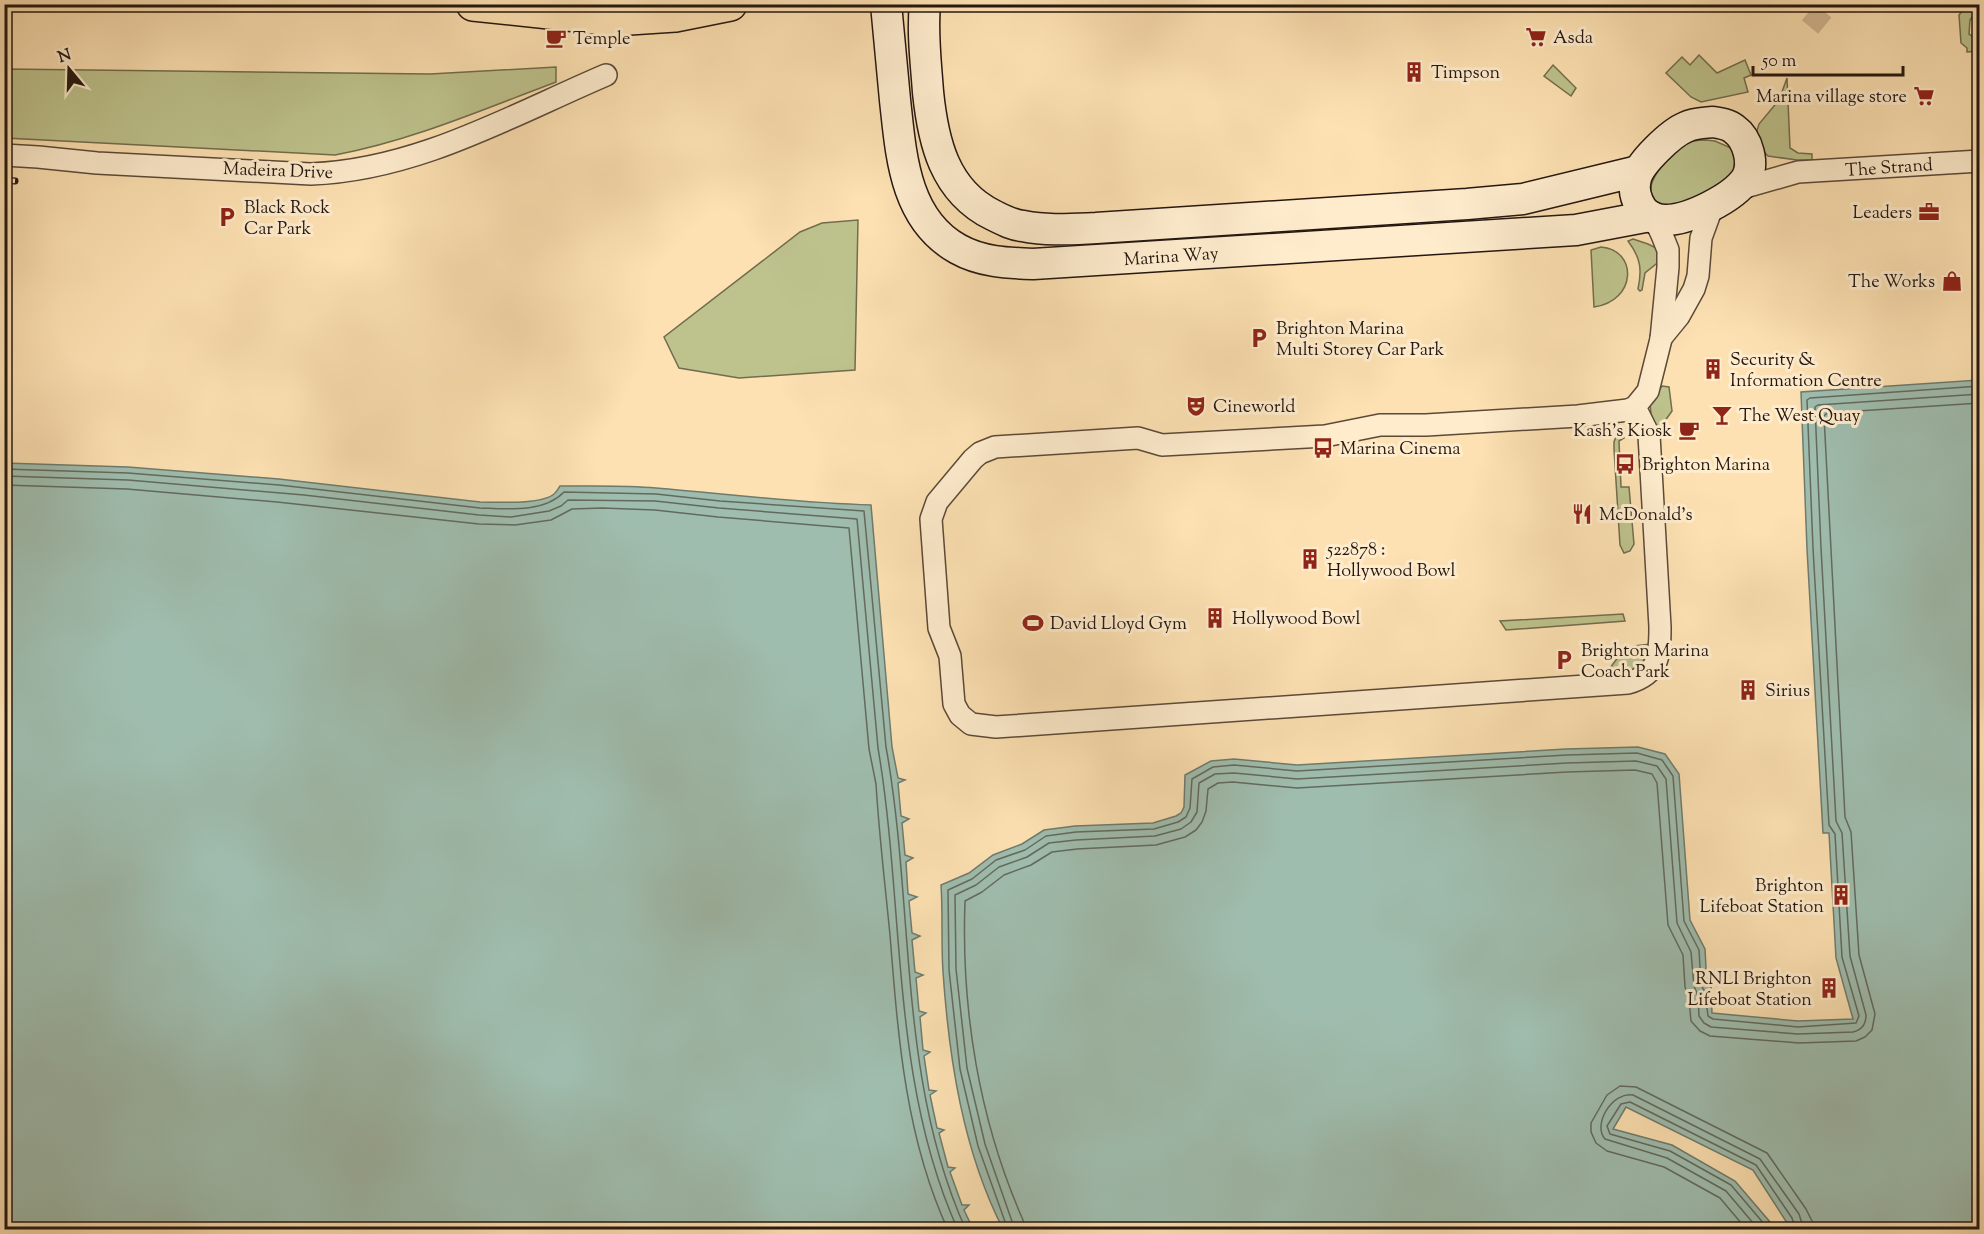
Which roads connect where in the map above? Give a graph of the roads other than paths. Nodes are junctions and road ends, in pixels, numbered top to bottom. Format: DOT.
graph roads {
  1 [pos="473,4"];
  2 [pos="730,4"];
  3 [pos="886,4"];
  4 [pos="925,4"];
  5 [pos="606,75"];
  6 [pos="1748,151"];
  7 [pos="4,156"];
  8 [pos="1980,161"];
  9 [pos="1638,171"];
  10 [pos="1798,172"];
  11 [pos="1724,197"];
  12 [pos="1652,217"];
  13 [pos="1661,339"];
  14 [pos="1635,407"];
  1 -- 2 [label="main road"];
  3 -- 12 [label="street, Marina Way"];
  4 -- 9 [label="street, Marina Way"];
  5 -- 7 [label="street, Madeira Drive"];
  6 -- 9 [label="street"];
  6 -- 10 [label="street, The Strand"];
  6 -- 11 [label="street"];
  8 -- 10 [label="street, The Strand"];
  9 -- 12 [label="street"];
  10 -- 11 [label="street, The Strand"];
  11 -- 12 [label="street"];
  11 -- 13 [label="street"];
  12 -- 13 [label="street"];
  13 -- 14 [label="street"];
  14 -- 14 [label="street"];
}
